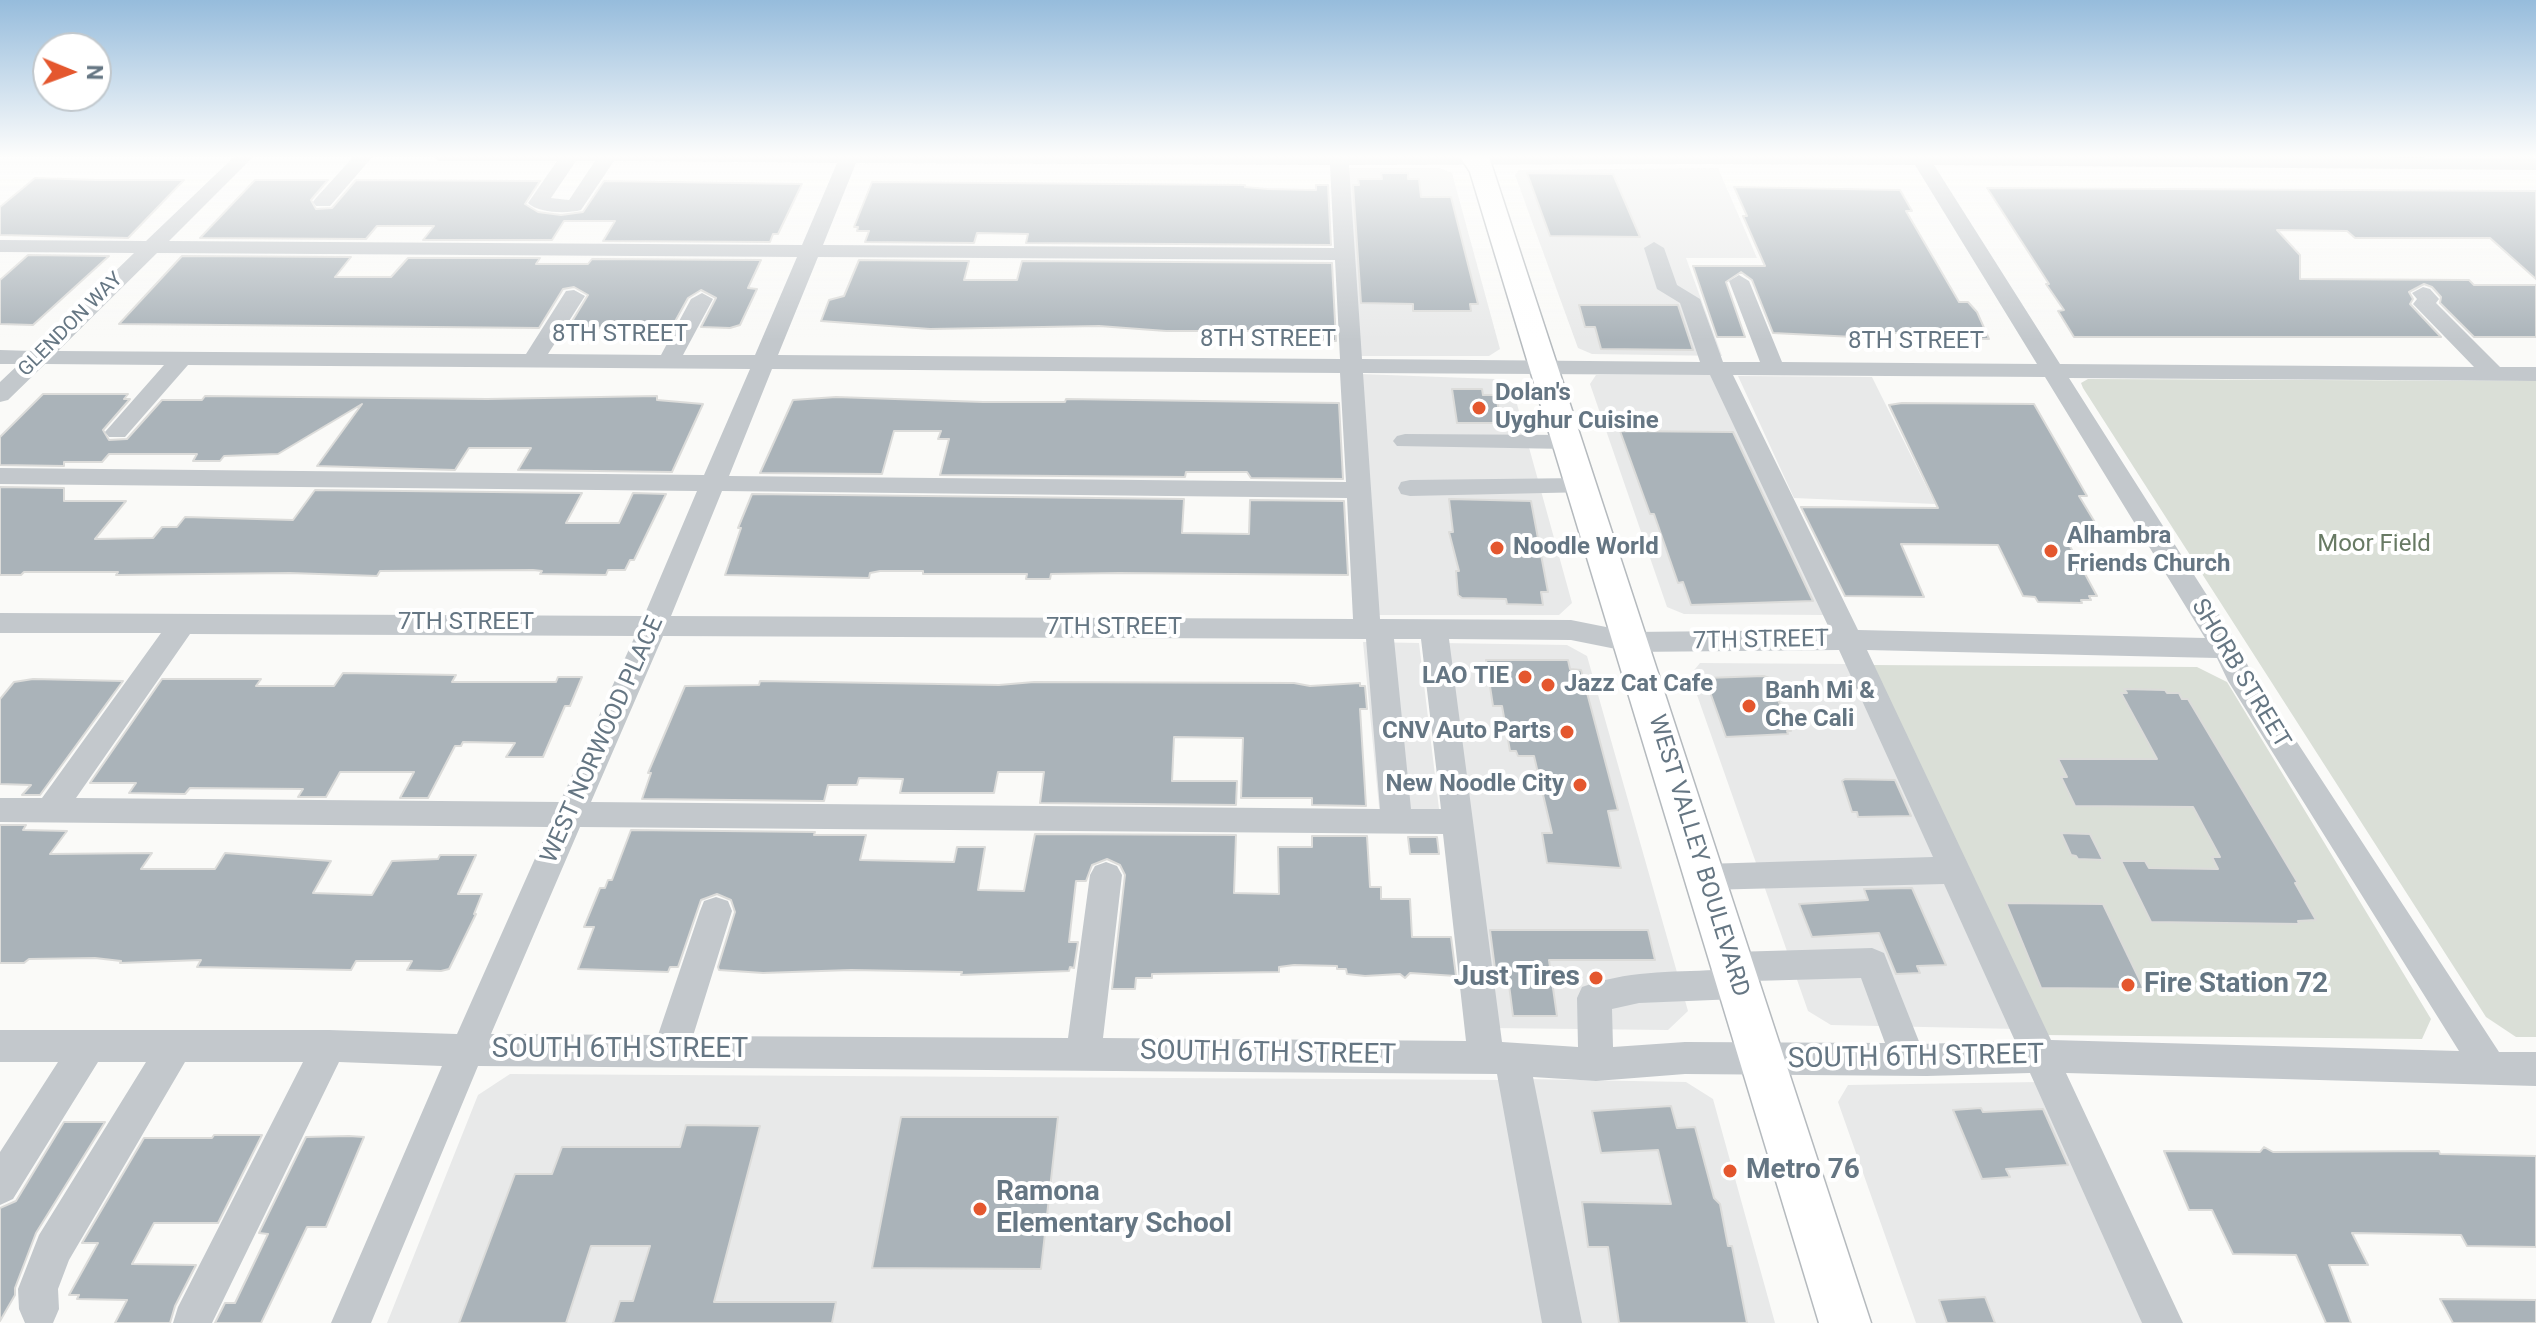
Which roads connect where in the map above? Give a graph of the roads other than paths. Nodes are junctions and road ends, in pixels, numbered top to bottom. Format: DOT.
graph roads {
  1 [pos="180,217"];
  2 [pos="824,217"];
  3 [pos="1343,217"];
  4 [pos="1496,217"];
  5 [pos="1956,217"];
  6 [pos="0,246"];
  7 [pos="148,247"];
  8 [pos="1654,248"];
  9 [pos="811,250"];
  10 [pos="1346,254"];
  11 [pos="1739,281"];
  12 [pos="2423,293"];
  13 [pos="574,296"];
  14 [pos="702,299"];
  15 [pos="1767,299"];
  16 [pos="0,357"];
  17 [pos="183,357"];
  18 [pos="39,358"];
  19 [pos="533,360"];
  20 [pos="669,361"];
  21 [pos="761,362"];
  22 [pos="1353,366"];
  23 [pos="1543,367"];
  24 [pos="1780,367"];
  25 [pos="1716,368"];
  26 [pos="2050,369"];
  27 [pos="2493,373"];
  28 [pos="2536,374"];
  29 [pos="0,395"];
  30 [pos="117,432"];
  31 [pos="1405,441"];
  32 [pos="1567,442"];
  33 [pos="0,476"];
  34 [pos="713,481"];
  35 [pos="1581,486"];
  36 [pos="1410,488"];
  37 [pos="1359,490"];
  38 [pos="184,622"];
  39 [pos="0,623"];
  40 [pos="652,625"];
  41 [pos="1373,629"];
  42 [pos="1434,629"];
  43 [pos="1849,640"];
  44 [pos="1631,642"];
  45 [pos="2226,648"];
  46 [pos="0,810"];
  47 [pos="51,810"];
  48 [pos="572,814"];
  49 [pos="1397,822"];
  50 [pos="1457,822"];
  51 [pos="1953,870"];
  52 [pos="1106,875"];
  53 [pos="1704,877"];
  54 [pos="716,911"];
  55 [pos="1735,976"];
  56 [pos="0,1046"];
  57 [pos="88,1046"];
  58 [pos="329,1046"];
  59 [pos="174,1048"];
  60 [pos="468,1050"];
  61 [pos="671,1050"];
  62 [pos="1084,1052"];
  63 [pos="2038,1056"];
  64 [pos="1499,1057"];
  65 [pos="1761,1060"];
  66 [pos="1909,1060"];
  67 [pos="1596,1065"];
  68 [pos="2490,1069"];
  69 [pos="2536,1069"];
  70 [pos="0,1186"];
  71 [pos="39,1309"];
  72 [pos="192,1321"];
  73 [pos="351,1323"];
  74 [pos="1562,1323"];
  75 [pos="1845,1323"];
  76 [pos="2163,1323"];
  1 -- 7 [label="street, GLENDON WAY"];
  2 -- 9 [label="street, WEST NORWOOD PLACE"];
  3 -- 10 [label="street"];
  4 -- 23 [label="main road, WEST VALLEY BOULEVARD"];
  5 -- 26 [label="street, SHORB STREET"];
  6 -- 7 [label="street"];
  7 -- 9 [label="street"];
  7 -- 18 [label="street, GLENDON WAY"];
  8 -- 25 [label="street"];
  9 -- 10 [label="street"];
  9 -- 21 [label="street, WEST NORWOOD PLACE"];
  10 -- 22 [label="street"];
  11 -- 24 [label="street"];
  12 -- 27 [label="street"];
  13 -- 19 [label="street"];
  14 -- 20 [label="street"];
  15 -- 24 [label="street"];
  16 -- 18 [label="street, 8TH STREET"];
  17 -- 18 [label="street, 8TH STREET"];
  17 -- 19 [label="street, 8TH STREET"];
  17 -- 30 [label="street"];
  18 -- 29 [label="street, GLENDON WAY"];
  19 -- 20 [label="street, 8TH STREET"];
  20 -- 21 [label="street, 8TH STREET"];
  21 -- 22 [label="street, 8TH STREET"];
  21 -- 34 [label="street, WEST NORWOOD PLACE"];
  22 -- 23 [label="street, 8TH STREET"];
  22 -- 37 [label="street"];
  23 -- 25 [label="street, 8TH STREET"];
  23 -- 32 [label="main road, WEST VALLEY BOULEVARD"];
  24 -- 25 [label="street, 8TH STREET"];
  24 -- 26 [label="street, 8TH STREET"];
  25 -- 43 [label="street"];
  26 -- 27 [label="street, 8TH STREET"];
  26 -- 45 [label="street, SHORB STREET"];
  27 -- 28 [label="street, 8TH STREET"];
  31 -- 32 [label="street"];
  32 -- 35 [label="main road, WEST VALLEY BOULEVARD"];
  33 -- 34 [label="street"];
  34 -- 37 [label="street"];
  34 -- 40 [label="street, WEST NORWOOD PLACE"];
  35 -- 36 [label="street"];
  35 -- 44 [label="main road, WEST VALLEY BOULEVARD"];
  37 -- 41 [label="street"];
  38 -- 39 [label="street, 7TH STREET"];
  38 -- 40 [label="street, 7TH STREET"];
  38 -- 47 [label="street"];
  40 -- 41 [label="street, 7TH STREET"];
  40 -- 48 [label="street, WEST NORWOOD PLACE"];
  41 -- 42 [label="street, 7TH STREET"];
  41 -- 49 [label="street"];
  42 -- 44 [label="street, 7TH STREET"];
  42 -- 50 [label="street"];
  43 -- 44 [label="street, 7TH STREET"];
  43 -- 45 [label="street, 7TH STREET"];
  43 -- 51 [label="street"];
  44 -- 53 [label="main road, WEST VALLEY BOULEVARD"];
  45 -- 68 [label="street, SHORB STREET"];
  46 -- 47 [label="street"];
  47 -- 48 [label="street"];
  48 -- 49 [label="street"];
  48 -- 60 [label="street, WEST NORWOOD PLACE"];
  49 -- 50 [label="street"];
  50 -- 64 [label="street"];
  51 -- 53 [label="street"];
  51 -- 63 [label="street"];
  52 -- 62 [label="street"];
  53 -- 55 [label="main road, WEST VALLEY BOULEVARD"];
  54 -- 61 [label="street"];
  55 -- 65 [label="main road, WEST VALLEY BOULEVARD"];
  55 -- 66 [label="street"];
  55 -- 67 [label="street"];
  56 -- 57 [label="street, SOUTH 6TH STREET"];
  57 -- 59 [label="street, SOUTH 6TH STREET"];
  57 -- 70 [label="street"];
  58 -- 59 [label="street, SOUTH 6TH STREET"];
  58 -- 60 [label="street, SOUTH 6TH STREET"];
  58 -- 72 [label="street"];
  59 -- 71 [label="street"];
  60 -- 61 [label="street, SOUTH 6TH STREET"];
  60 -- 73 [label="street, WEST NORWOOD PLACE"];
  61 -- 62 [label="street, SOUTH 6TH STREET"];
  62 -- 64 [label="street, SOUTH 6TH STREET"];
  63 -- 66 [label="street, SOUTH 6TH STREET"];
  63 -- 68 [label="street, SOUTH 6TH STREET"];
  63 -- 76 [label="street"];
  64 -- 67 [label="street, SOUTH 6TH STREET"];
  64 -- 74 [label="street"];
  65 -- 66 [label="street, SOUTH 6TH STREET"];
  65 -- 67 [label="street, SOUTH 6TH STREET"];
  65 -- 75 [label="main road, WEST VALLEY BOULEVARD"];
  68 -- 69 [label="street, SOUTH 6TH STREET"];
}
